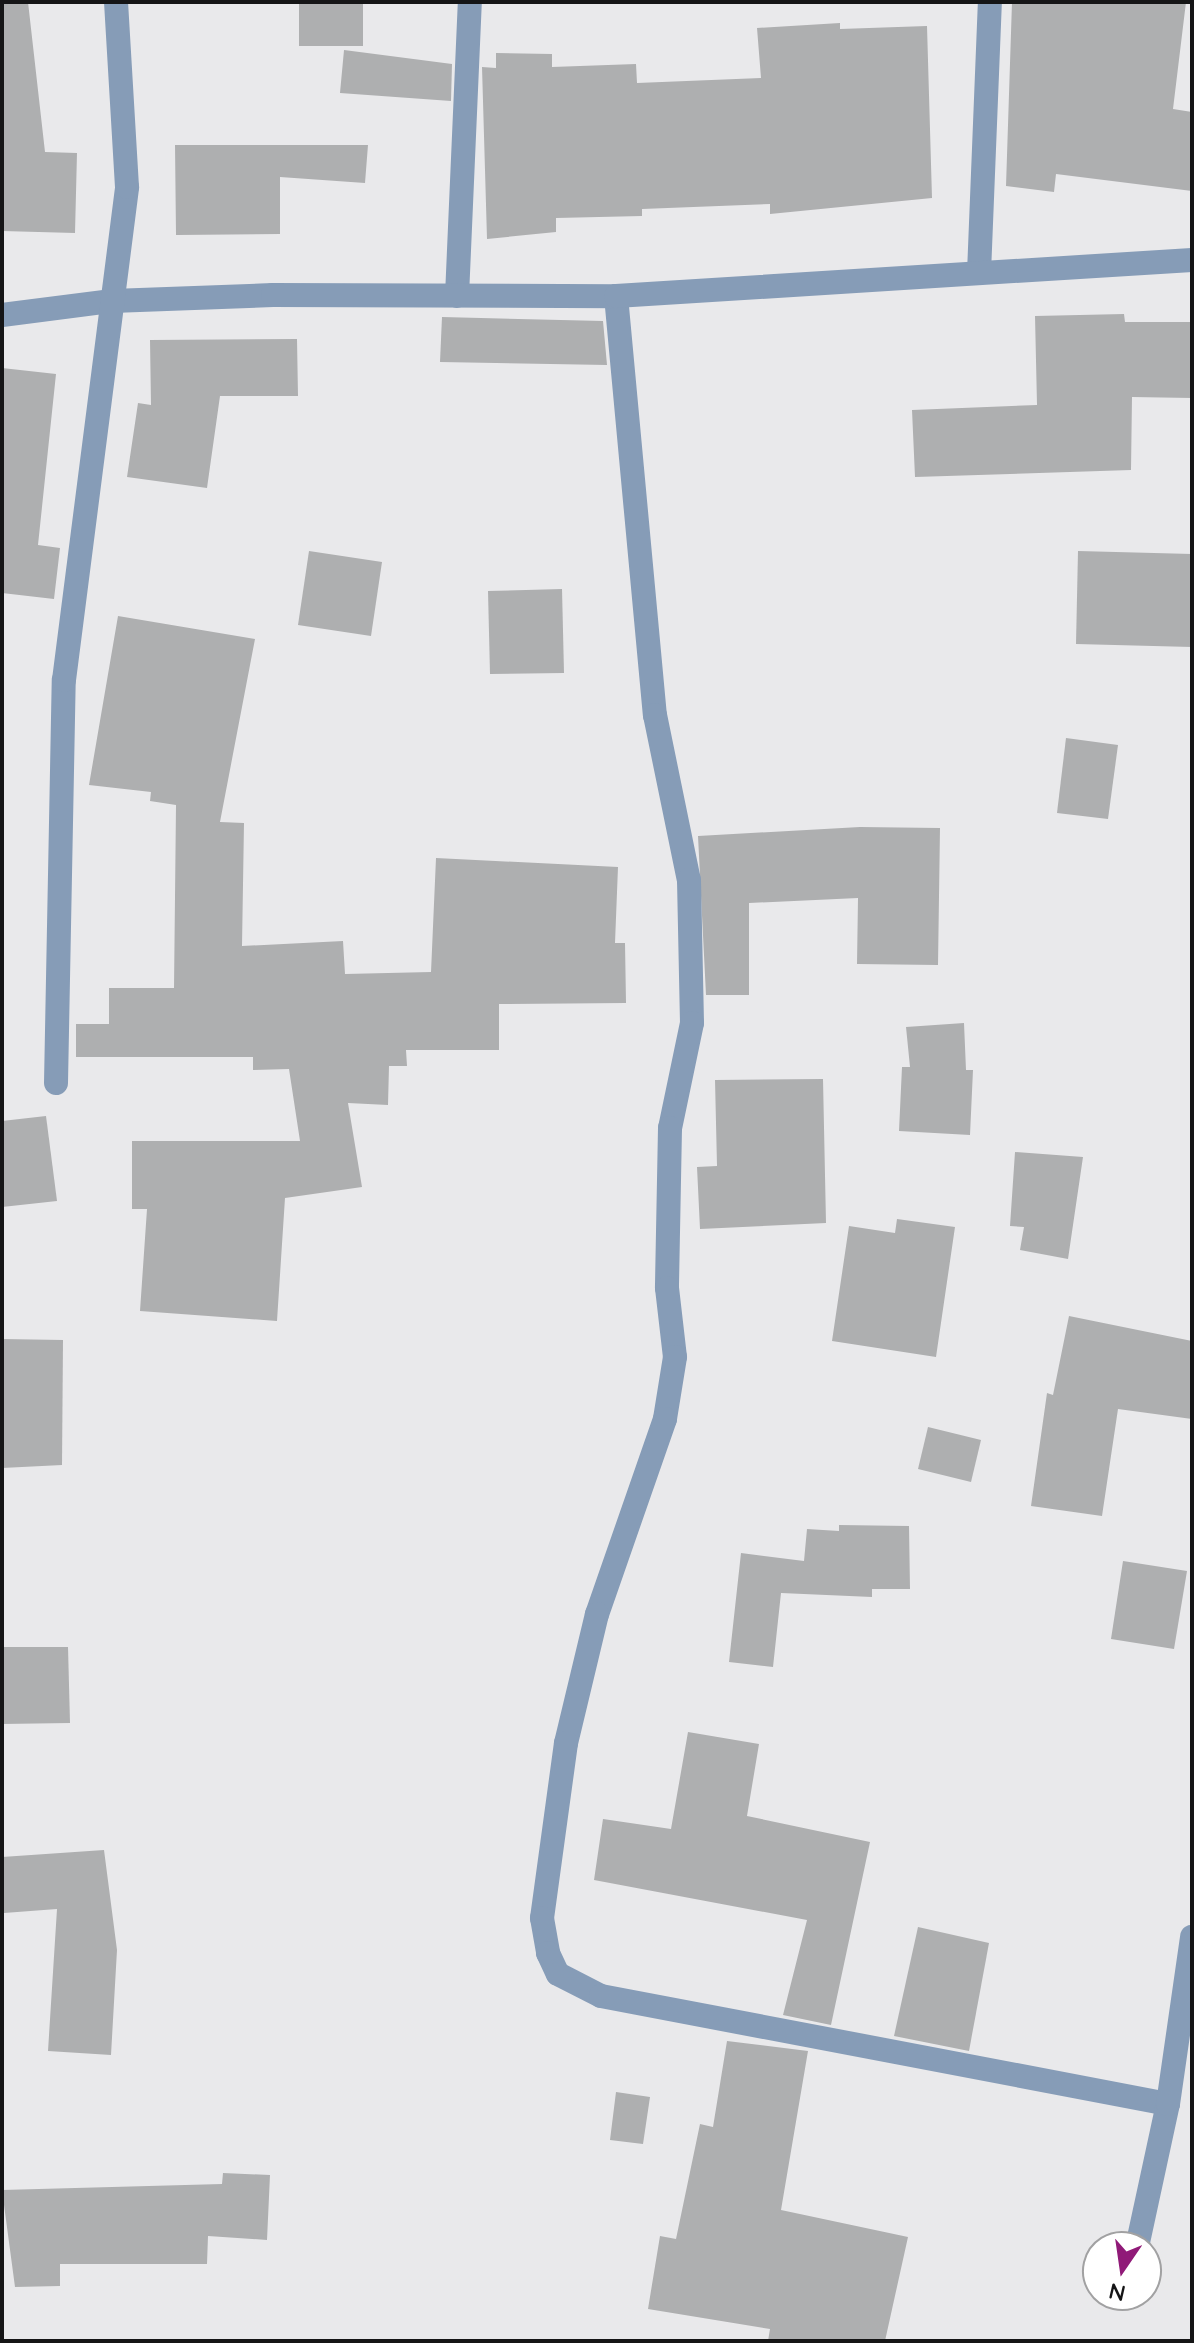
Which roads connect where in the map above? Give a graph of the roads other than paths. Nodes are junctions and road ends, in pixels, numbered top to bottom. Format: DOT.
graph roads {
  1 [pos="116,2"];
  2 [pos="470,2"];
  3 [pos="990,2"];
  4 [pos="1192,260"];
  5 [pos="979,273"];
  6 [pos="457,296"];
  7 [pos="616,296"];
  8 [pos="112,301"];
  9 [pos="2,315"];
  10 [pos="56,1083"];
  11 [pos="1192,1937"];
  12 [pos="1168,2104"];
  13 [pos="1140,2231"];
  1 -- 8 [label="street"];
  2 -- 6 [label="street"];
  3 -- 5 [label="street"];
  4 -- 5 [label="street"];
  5 -- 7 [label="street"];
  6 -- 7 [label="street"];
  6 -- 8 [label="street"];
  7 -- 12 [label="street"];
  8 -- 9 [label="street"];
  8 -- 10 [label="street"];
  11 -- 12 [label="street"];
  12 -- 13 [label="street"];
}
